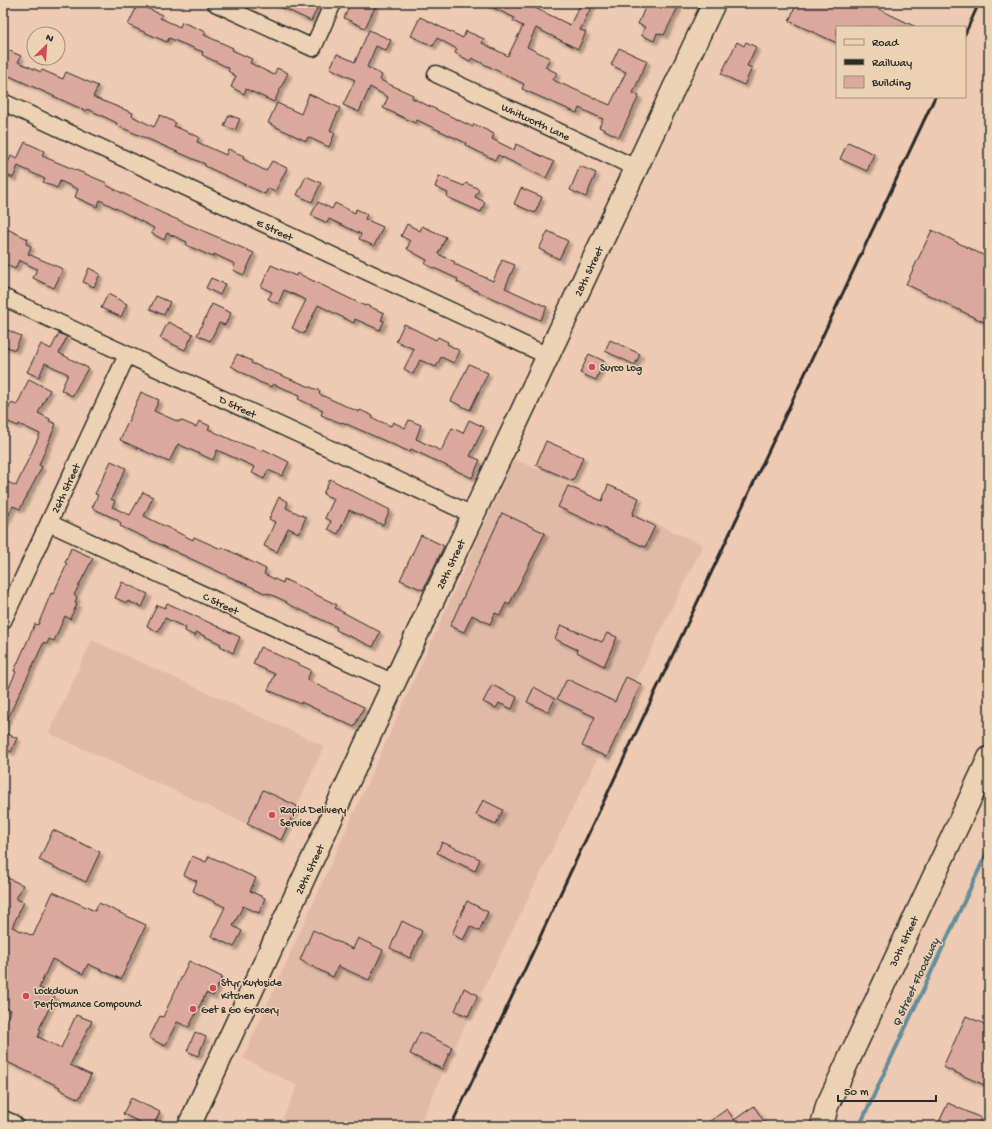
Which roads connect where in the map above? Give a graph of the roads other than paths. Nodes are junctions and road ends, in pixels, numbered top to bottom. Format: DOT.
graph roads {
  1 [pos="215,3"];
  2 [pos="334,3"];
  3 [pos="714,3"];
  4 [pos="239,8"];
  5 [pos="436,74"];
  6 [pos="3,102"];
  7 [pos="636,168"];
  8 [pos="3,297"];
  9 [pos="127,355"];
  10 [pos="548,356"];
  11 [pos="473,515"];
  12 [pos="49,523"];
  13 [pos="3,621"];
  14 [pos="394,683"];
  15 [pos="989,758"];
  16 [pos="3,1122"];
  17 [pos="12,1126"];
  18 [pos="189,1126"];
  19 [pos="822,1126"];
  1 -- 4 [label="street"];
  2 -- 4 [label="street"];
  3 -- 7 [label="main road, 28th Street"];
  5 -- 7 [label="street, Whitworth Lane"];
  6 -- 10 [label="street, E Street"];
  7 -- 10 [label="main road, 28th Street"];
  8 -- 9 [label="street, D Street"];
  9 -- 11 [label="street, D Street"];
  9 -- 12 [label="street, 26th Street"];
  10 -- 11 [label="main road, 28th Street"];
  11 -- 14 [label="main road, 28th Street"];
  12 -- 13 [label="street, 26th Street"];
  12 -- 14 [label="street, C Street"];
  14 -- 18 [label="main road, 28th Street"];
  15 -- 19 [label="main road, 30th Street"];
  16 -- 17 [label="main road"];
}
